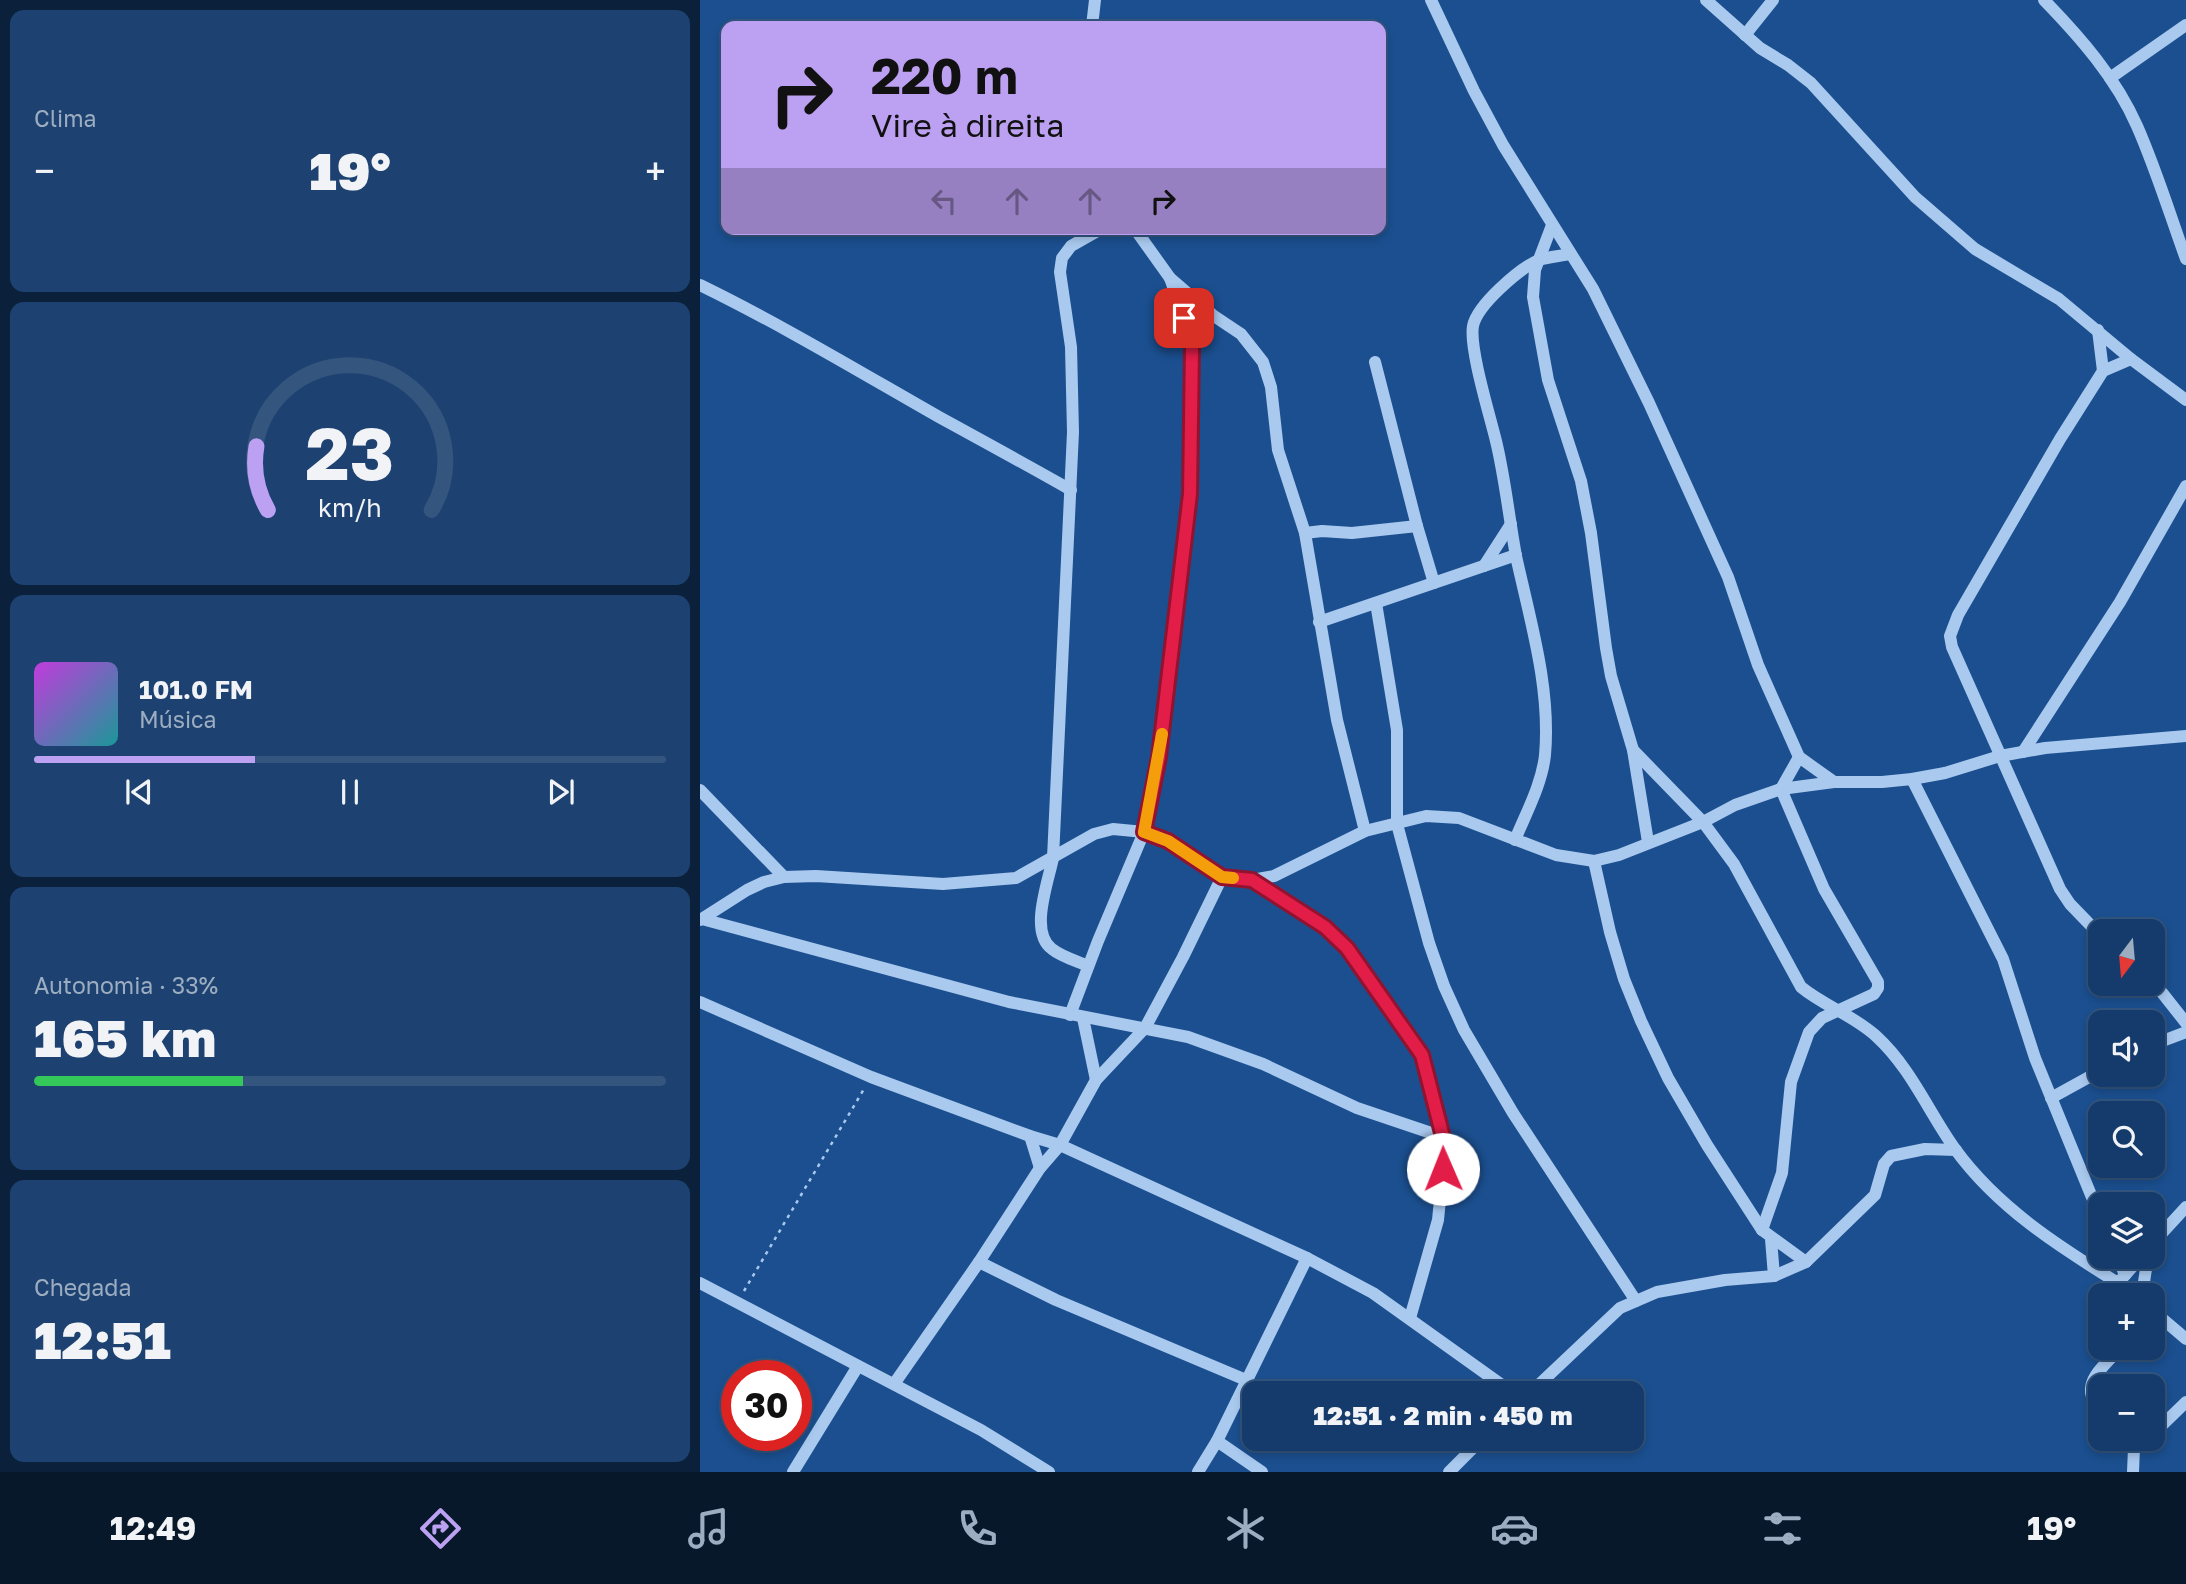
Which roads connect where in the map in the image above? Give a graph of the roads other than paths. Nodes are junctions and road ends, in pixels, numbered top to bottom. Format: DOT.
graph roads {
  1 [pos="1095,0"];
  2 [pos="1431,0"];
  3 [pos="1706,0"];
  4 [pos="1773,0"];
  5 [pos="2044,0"];
  6 [pos="1093,21"];
  7 [pos="2186,25"];
  8 [pos="1745,35"];
  9 [pos="2110,78"];
  10 [pos="1552,225"];
  11 [pos="1090,235"];
  12 [pos="1139,235"];
  13 [pos="1570,254"];
  14 [pos="2186,259"];
  15 [pos="1538,261"];
  16 [pos="1170,278"];
  17 [pos="700,285"];
  18 [pos="2098,330"];
  19 [pos="2131,359"];
  20 [pos="1375,362"];
  21 [pos="2103,371"];
  22 [pos="2186,400"];
  23 [pos="2186,486"];
  24 [pos="1071,490"];
  25 [pos="1511,524"];
  26 [pos="1417,526"];
  27 [pos="1305,533"];
  28 [pos="1516,555"];
  29 [pos="1484,566"];
  30 [pos="1434,583"];
  31 [pos="1376,603"];
  32 [pos="1319,622"];
  33 [pos="2186,736"];
  34 [pos="1633,750"];
  35 [pos="2023,752"];
  36 [pos="2000,756"];
  37 [pos="1799,757"];
  38 [pos="1912,779"];
  39 [pos="1834,782"];
  40 [pos="1781,789"];
  41 [pos="700,790"];
  42 [pos="1703,822"];
  43 [pos="1397,824"];
  44 [pos="1365,831"];
  45 [pos="1144,832"];
  46 [pos="1515,840"];
  47 [pos="1648,842"];
  48 [pos="1052,858"];
  49 [pos="1594,860"];
  50 [pos="784,877"];
  51 [pos="1222,877"];
  52 [pos="1252,880"];
  53 [pos="701,920"];
  54 [pos="2088,921"];
  55 [pos="1088,966"];
  56 [pos="2165,996"];
  57 [pos="700,1002"];
  58 [pos="1839,1010"];
  59 [pos="1070,1015"];
  60 [pos="1083,1018"];
  61 [pos="2186,1023"];
  62 [pos="1145,1028"];
  63 [pos="2186,1032"];
  64 [pos="2165,1040"];
  65 [pos="2088,1078"];
  66 [pos="1096,1080"];
  67 [pos="2051,1098"];
  68 [pos="1942,1128"];
  69 [pos="1030,1136"];
  70 [pos="1443,1137"];
  71 [pos="1060,1145"];
  72 [pos="1925,1149"];
  73 [pos="1956,1150"];
  74 [pos="1040,1168"];
  75 [pos="2090,1192"];
  76 [pos="2186,1207"];
  77 [pos="2165,1230"];
  78 [pos="1767,1234"];
  79 [pos="1307,1258"];
  80 [pos="979,1262"];
  81 [pos="1806,1262"];
  82 [pos="2120,1269"];
  83 [pos="2131,1269"];
  84 [pos="1774,1276"];
  85 [pos="2122,1279"];
  86 [pos="700,1283"];
  87 [pos="2125,1283"];
  88 [pos="1636,1301"];
  89 [pos="1410,1318"];
  90 [pos="2165,1321"];
  91 [pos="2186,1339"];
  92 [pos="2110,1360"];
  93 [pos="858,1366"];
  94 [pos="2098,1374"];
  95 [pos="1246,1380"];
  96 [pos="1497,1381"];
  97 [pos="1543,1381"];
  98 [pos="894,1384"];
  99 [pos="2186,1402"];
  100 [pos="2165,1422"];
  101 [pos="1217,1441"];
  102 [pos="1470,1451"];
  103 [pos="2131,1451"];
  104 [pos="1033,1468"];
  105 [pos="793,1472"];
  106 [pos="1049,1472"];
  107 [pos="1198,1472"];
  108 [pos="1262,1472"];
  109 [pos="1448,1472"];
  110 [pos="2133,1472"];
  1 -- 6 [label="street"];
  2 -- 10 [label="street"];
  3 -- 8 [label="street"];
  4 -- 8 [label="street"];
  5 -- 9 [label="street"];
  7 -- 9 [label="street"];
  8 -- 18 [label="street"];
  9 -- 14 [label="street"];
  10 -- 13 [label="street"];
  10 -- 15 [label="street"];
  11 -- 24 [label="street"];
  12 -- 16 [label="street"];
  13 -- 15 [label="street"];
  13 -- 37 [label="street"];
  15 -- 25 [label="street"];
  15 -- 34 [label="street"];
  16 -- 27 [label="street"];
  16 -- 45 [label="street"];
  17 -- 24 [label="street"];
  18 -- 19 [label="street"];
  18 -- 21 [label="street"];
  19 -- 21 [label="street"];
  19 -- 22 [label="street"];
  20 -- 26 [label="street"];
  21 -- 36 [label="street"];
  23 -- 35 [label="street"];
  24 -- 48 [label="street"];
  25 -- 28 [label="street"];
  25 -- 29 [label="street"];
  26 -- 27 [label="street"];
  26 -- 30 [label="street"];
  27 -- 32 [label="street"];
  28 -- 29 [label="street"];
  28 -- 46 [label="street"];
  29 -- 30 [label="street"];
  30 -- 31 [label="street"];
  31 -- 32 [label="street"];
  31 -- 43 [label="street"];
  32 -- 44 [label="street"];
  33 -- 35 [label="street"];
  34 -- 42 [label="street"];
  34 -- 47 [label="street"];
  35 -- 36 [label="street"];
  36 -- 38 [label="street"];
  36 -- 54 [label="street"];
  37 -- 39 [label="street"];
  37 -- 40 [label="street"];
  38 -- 39 [label="street"];
  38 -- 67 [label="street"];
  39 -- 40 [label="street"];
  40 -- 42 [label="street"];
  40 -- 58 [label="street"];
  41 -- 50 [label="street"];
  42 -- 47 [label="street"];
  42 -- 58 [label="street"];
  43 -- 44 [label="street"];
  43 -- 46 [label="street"];
  43 -- 88 [label="street"];
  44 -- 52 [label="street"];
  45 -- 48 [label="street"];
  45 -- 51 [label="street"];
  45 -- 55 [label="street"];
  46 -- 49 [label="street"];
  47 -- 49 [label="street"];
  48 -- 50 [label="street"];
  48 -- 55 [label="street"];
  49 -- 78 [label="street"];
  50 -- 53 [label="street"];
  51 -- 52 [label="street"];
  51 -- 62 [label="street"];
  52 -- 70 [label="street"];
  53 -- 59 [label="street"];
  55 -- 59 [label="street"];
  56 -- 61 [label="street"];
  57 -- 69 [label="street"];
  58 -- 68 [label="street"];
  58 -- 78 [label="street"];
  59 -- 60 [label="street"];
  60 -- 62 [label="street"];
  60 -- 66 [label="street"];
  62 -- 66 [label="street"];
  62 -- 70 [label="street"];
  63 -- 64 [label="street"];
  65 -- 67 [label="street"];
  66 -- 71 [label="street"];
  67 -- 75 [label="street"];
  68 -- 72 [label="street"];
  68 -- 73 [label="street"];
  69 -- 71 [label="street"];
  69 -- 74 [label="street"];
  70 -- 89 [label="street"];
  71 -- 74 [label="street"];
  71 -- 79 [label="street"];
  72 -- 73 [label="street"];
  72 -- 81 [label="street"];
  73 -- 85 [label="street"];
  74 -- 80 [label="street"];
  76 -- 77 [label="street"];
  78 -- 81 [label="street"];
  78 -- 84 [label="street"];
  79 -- 89 [label="street"];
  79 -- 95 [label="street"];
  80 -- 95 [label="street"];
  80 -- 98 [label="street"];
  81 -- 84 [label="street"];
  82 -- 85 [label="street"];
  83 -- 85 [label="street"];
  84 -- 88 [label="street"];
  85 -- 87 [label="street"];
  86 -- 93 [label="street"];
  88 -- 97 [label="street"];
  89 -- 96 [label="street"];
  90 -- 91 [label="street"];
  92 -- 94 [label="street"];
  93 -- 98 [label="street"];
  93 -- 105 [label="street"];
  95 -- 101 [label="street"];
  98 -- 104 [label="street"];
  99 -- 100 [label="street"];
  101 -- 107 [label="street"];
  101 -- 108 [label="street"];
  102 -- 109 [label="street"];
  103 -- 110 [label="street"];
  104 -- 106 [label="street"];
}
